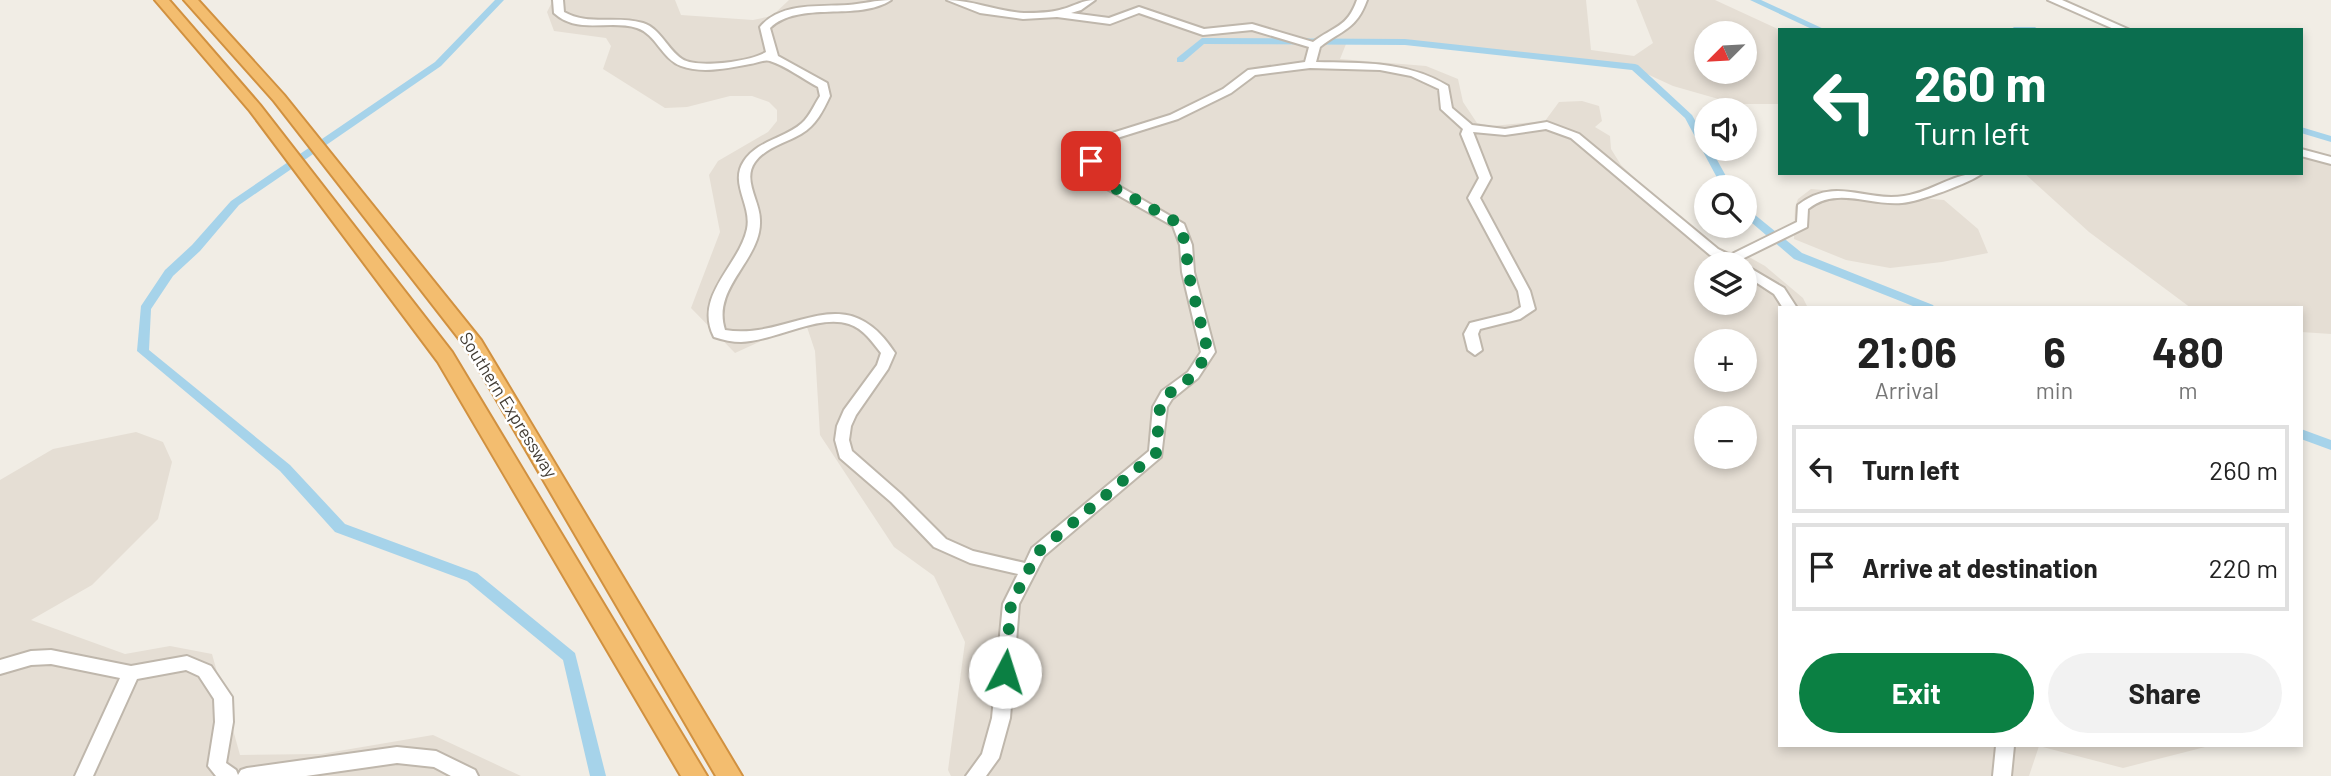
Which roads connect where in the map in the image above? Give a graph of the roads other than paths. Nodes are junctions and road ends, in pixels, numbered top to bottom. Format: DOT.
graph roads {
  1 [pos="162,0"];
  2 [pos="191,0"];
  3 [pos="558,0"];
  4 [pos="886,0"];
  5 [pos="952,0"];
  6 [pos="1090,0"];
  7 [pos="1362,0"];
  8 [pos="2053,0"];
  9 [pos="1061,15"];
  10 [pos="2120,28"];
  11 [pos="1312,42"];
  12 [pos="772,53"];
  13 [pos="1310,65"];
  14 [pos="1469,128"];
  15 [pos="2303,153"];
  16 [pos="2331,161"];
  17 [pos="1972,175"];
  18 [pos="1714,252"];
  19 [pos="1752,252"];
  20 [pos="1757,277"];
  21 [pos="1789,306"];
  22 [pos="1475,350"];
  23 [pos="1028,570"];
  24 [pos="0,667"];
  25 [pos="131,673"];
  26 [pos="2005,747"];
  27 [pos="83,776"];
  28 [pos="230,776"];
  29 [pos="247,776"];
  30 [pos="469,776"];
  31 [pos="695,776"];
  32 [pos="730,776"];
  33 [pos="975,776"];
  34 [pos="2002,776"];
  1 -- 31 [label="highway, Southern Expressway"];
  2 -- 32 [label="highway, Southern Expressway"];
  3 -- 12 [label="street"];
  4 -- 12 [label="street"];
  5 -- 9 [label="street"];
  6 -- 9 [label="street"];
  7 -- 11 [label="street"];
  8 -- 10 [label="street"];
  9 -- 11 [label="street"];
  11 -- 13 [label="street"];
  12 -- 23 [label="street"];
  13 -- 14 [label="street"];
  13 -- 23 [label="street"];
  14 -- 18 [label="street"];
  14 -- 22 [label="street"];
  15 -- 16 [label="street"];
  17 -- 19 [label="street"];
  20 -- 21 [label="street"];
  23 -- 33 [label="street"];
  24 -- 25 [label="street"];
  25 -- 27 [label="street"];
  25 -- 28 [label="street"];
  26 -- 34 [label="street"];
  29 -- 30 [label="street"];
}
